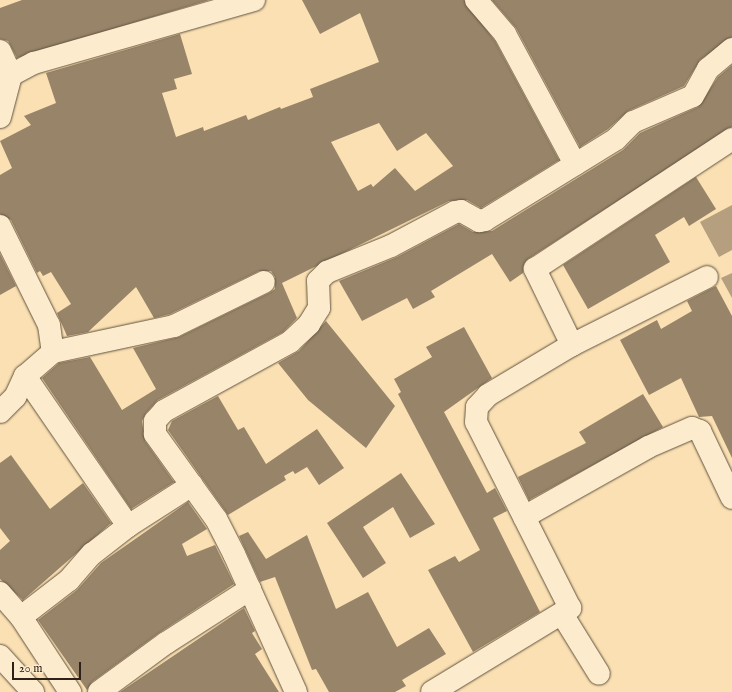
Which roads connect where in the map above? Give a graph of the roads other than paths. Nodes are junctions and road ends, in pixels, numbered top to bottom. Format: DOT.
graph roads {
  1 [pos="254,0"];
  2 [pos="476,0"];
  3 [pos="732,49"];
  4 [pos="0,51"];
  5 [pos="12,75"];
  6 [pos="0,117"];
  7 [pos="732,139"];
  8 [pos="575,164"];
  9 [pos="0,226"];
  10 [pos="707,277"];
  11 [pos="264,282"];
  12 [pos="572,345"];
  13 [pos="53,352"];
  14 [pos="25,376"];
  15 [pos="0,412"];
  16 [pos="192,485"];
  17 [pos="732,498"];
  18 [pos="524,517"];
  19 [pos="128,526"];
  20 [pos="250,589"];
  21 [pos="0,593"];
  22 [pos="562,614"];
  23 [pos="22,617"];
  24 [pos="0,656"];
  25 [pos="600,674"];
  26 [pos="443,689"];
  27 [pos="33,692"];
  28 [pos="70,692"];
  29 [pos="99,692"];
  30 [pos="296,692"];
  1 -- 5 [label="street"];
  2 -- 8 [label="street"];
  3 -- 8 [label="street"];
  4 -- 5 [label="street"];
  5 -- 6 [label="street"];
  7 -- 12 [label="street"];
  8 -- 16 [label="street"];
  9 -- 13 [label="street"];
  10 -- 12 [label="street"];
  11 -- 13 [label="street"];
  12 -- 18 [label="street"];
  13 -- 14 [label="street"];
  14 -- 15 [label="street"];
  14 -- 19 [label="street"];
  16 -- 19 [label="street"];
  16 -- 20 [label="street"];
  17 -- 18 [label="street"];
  18 -- 22 [label="street"];
  19 -- 23 [label="street"];
  20 -- 29 [label="street"];
  20 -- 30 [label="street"];
  21 -- 23 [label="street"];
  22 -- 25 [label="street"];
  22 -- 26 [label="street"];
  23 -- 28 [label="street"];
  24 -- 27 [label="street"];
}
